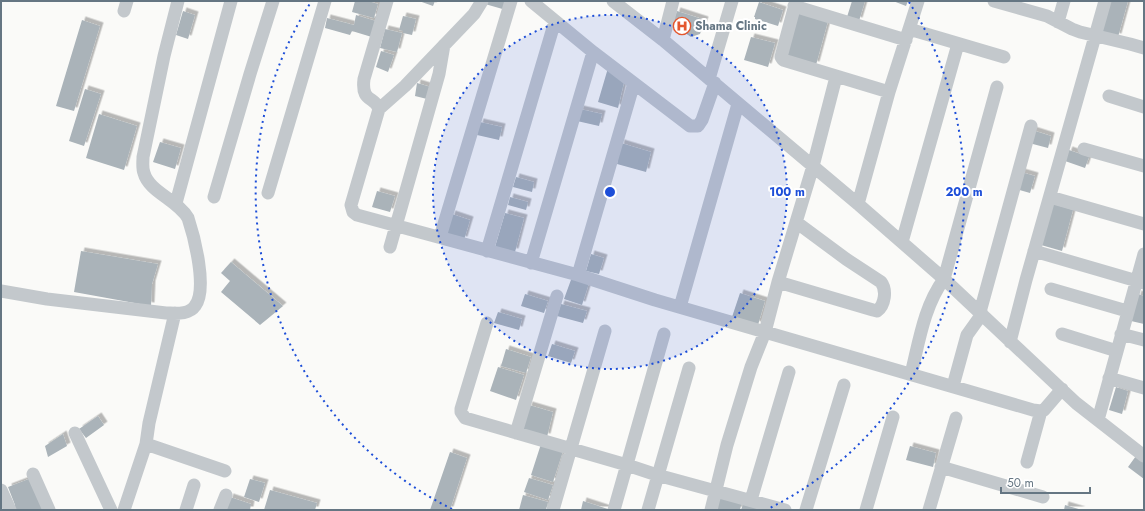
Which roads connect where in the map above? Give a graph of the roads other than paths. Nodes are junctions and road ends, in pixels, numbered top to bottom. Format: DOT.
graph roads {
  1 [pos="178,1"];
  2 [pos="231,1"];
  3 [pos="273,1"];
  4 [pos="325,1"];
  5 [pos="387,1"];
  6 [pos="482,1"];
  7 [pos="511,1"];
  8 [pos="531,1"];
  9 [pos="673,1"];
  10 [pos="732,1"];
  11 [pos="918,1"];
  12 [pos="994,1"];
  13 [pos="1064,1"];
  14 [pos="1105,1"];
  15 [pos="618,3"];
  16 [pos="795,4"];
  17 [pos="1017,4"];
  18 [pos="556,21"];
  19 [pos="1058,22"];
  20 [pos="908,34"];
  21 [pos="1096,36"];
  22 [pos="663,40"];
  23 [pos="958,44"];
  24 [pos="444,45"];
  25 [pos="1144,48"];
  26 [pos="593,52"];
  27 [pos="1004,57"];
  28 [pos="836,77"];
  29 [pos="712,81"];
  30 [pos="634,83"];
  31 [pos="997,87"];
  32 [pos="889,92"];
  33 [pos="1109,96"];
  34 [pos="738,104"];
  35 [pos="1144,107"];
  36 [pos="379,110"];
  37 [pos="1032,126"];
  38 [pos="1084,149"];
  39 [pos="813,166"];
  40 [pos="1144,166"];
  41 [pos="268,192"];
  42 [pos="214,197"];
  43 [pos="1050,197"];
  44 [pos="176,203"];
  45 [pos="858,204"];
  46 [pos="796,222"];
  47 [pos="1144,224"];
  48 [pos="396,225"];
  49 [pos="440,237"];
  50 [pos="902,242"];
  51 [pos="390,247"];
  52 [pos="487,251"];
  53 [pos="1034,251"];
  54 [pos="1144,254"];
  55 [pos="531,263"];
  56 [pos="578,275"];
  57 [pos="944,279"];
  58 [pos="778,282"];
  59 [pos="1140,282"];
  60 [pos="1051,290"];
  61 [pos="1,291"];
  62 [pos="558,296"];
  63 [pos="680,307"];
  64 [pos="1127,311"];
  65 [pos="176,313"];
  66 [pos="981,313"];
  67 [pos="487,322"];
  68 [pos="606,331"];
  69 [pos="765,332"];
  70 [pos="664,334"];
  71 [pos="1062,334"];
  72 [pos="1121,334"];
  73 [pos="1144,340"];
  74 [pos="1010,342"];
  75 [pos="1117,351"];
  76 [pos="689,368"];
  77 [pos="789,372"];
  78 [pos="911,374"];
  79 [pos="1109,378"];
  80 [pos="844,385"];
  81 [pos="953,386"];
  82 [pos="1144,388"];
  83 [pos="1062,389"];
  84 [pos="1041,411"];
  85 [pos="894,417"];
  86 [pos="956,418"];
  87 [pos="1098,420"];
  88 [pos="76,433"];
  89 [pos="516,433"];
  90 [pos="146,444"];
  91 [pos="570,448"];
  92 [pos="1144,456"];
  93 [pos="1028,462"];
  94 [pos="627,464"];
  95 [pos="941,467"];
  96 [pos="225,471"];
  97 [pos="33,474"];
  98 [pos="658,475"];
  99 [pos="194,485"];
  100 [pos="1,490"];
  101 [pos="716,491"];
  102 [pos="226,495"];
  103 [pos="1043,497"];
  104 [pos="751,500"];
  105 [pos="768,508"];
  106 [pos="10,510"];
  107 [pos="49,510"];
  108 [pos="111,510"];
  109 [pos="124,510"];
  110 [pos="186,510"];
  111 [pos="220,510"];
  112 [pos="553,510"];
  113 [pos="614,510"];
  114 [pos="648,510"];
  115 [pos="711,510"];
  116 [pos="785,510"];
  117 [pos="806,510"];
  118 [pos="866,510"];
  119 [pos="929,510"];
  1 -- 44 [label="street"];
  2 -- 44 [label="street"];
  3 -- 42 [label="street"];
  4 -- 41 [label="street"];
  5 -- 36 [label="street"];
  6 -- 24 [label="street"];
  7 -- 49 [label="street"];
  8 -- 18 [label="street"];
  9 -- 22 [label="street"];
  10 -- 29 [label="street"];
  11 -- 20 [label="street"];
  12 -- 17 [label="street"];
  13 -- 19 [label="street"];
  14 -- 21 [label="street"];
  15 -- 22 [label="street"];
  16 -- 20 [label="street"];
  16 -- 28 [label="street"];
  17 -- 19 [label="street"];
  18 -- 26 [label="street"];
  18 -- 52 [label="street"];
  19 -- 21 [label="street"];
  20 -- 23 [label="street"];
  20 -- 32 [label="street"];
  21 -- 25 [label="street"];
  21 -- 43 [label="street"];
  22 -- 29 [label="street"];
  23 -- 27 [label="street"];
  23 -- 50 [label="street"];
  24 -- 36 [label="street"];
  24 -- 48 [label="street"];
  26 -- 30 [label="street"];
  26 -- 55 [label="street"];
  28 -- 32 [label="street"];
  28 -- 39 [label="street"];
  29 -- 30 [label="street"];
  29 -- 34 [label="street"];
  30 -- 56 [label="street"];
  31 -- 57 [label="street"];
  32 -- 45 [label="street"];
  33 -- 35 [label="street"];
  34 -- 39 [label="street"];
  34 -- 63 [label="street"];
  36 -- 48 [label="street"];
  37 -- 66 [label="street"];
  38 -- 40 [label="street"];
  39 -- 45 [label="street"];
  39 -- 46 [label="street"];
  43 -- 47 [label="street"];
  43 -- 53 [label="street"];
  44 -- 65 [label="street"];
  45 -- 50 [label="street"];
  46 -- 58 [label="street"];
  46 -- 58 [label="street"];
  48 -- 49 [label="street"];
  48 -- 51 [label="street"];
  49 -- 52 [label="street"];
  50 -- 57 [label="street"];
  52 -- 55 [label="street"];
  53 -- 59 [label="street"];
  53 -- 74 [label="street"];
  54 -- 59 [label="street"];
  55 -- 56 [label="street"];
  56 -- 63 [label="street"];
  57 -- 66 [label="street"];
  57 -- 78 [label="street"];
  58 -- 69 [label="street"];
  59 -- 64 [label="street"];
  60 -- 64 [label="street"];
  61 -- 65 [label="street"];
  62 -- 89 [label="street"];
  63 -- 69 [label="street"];
  64 -- 72 [label="street"];
  65 -- 90 [label="street"];
  66 -- 74 [label="street"];
  66 -- 81 [label="street"];
  67 -- 89 [label="street"];
  68 -- 91 [label="street"];
  69 -- 78 [label="street"];
  69 -- 101 [label="street"];
  70 -- 94 [label="street"];
  71 -- 75 [label="street"];
  72 -- 73 [label="street"];
  72 -- 75 [label="street"];
  74 -- 83 [label="street"];
  75 -- 79 [label="street"];
  76 -- 98 [label="street"];
  77 -- 104 [label="street"];
  78 -- 81 [label="street"];
  79 -- 82 [label="street"];
  79 -- 87 [label="street"];
  80 -- 117 [label="street"];
  81 -- 84 [label="street"];
  83 -- 84 [label="street"];
  83 -- 87 [label="street"];
  84 -- 93 [label="street"];
  85 -- 118 [label="street"];
  86 -- 95 [label="street"];
  87 -- 92 [label="street"];
  88 -- 108 [label="street"];
  89 -- 91 [label="street"];
  90 -- 96 [label="street"];
  90 -- 109 [label="street"];
  91 -- 94 [label="street"];
  91 -- 112 [label="street"];
  94 -- 98 [label="street"];
  94 -- 113 [label="street"];
  95 -- 103 [label="street"];
  95 -- 119 [label="street"];
  97 -- 107 [label="street"];
  98 -- 101 [label="street"];
  98 -- 114 [label="street"];
  99 -- 110 [label="street"];
  100 -- 106 [label="street"];
  101 -- 104 [label="street"];
  101 -- 115 [label="street"];
  102 -- 111 [label="street"];
  104 -- 105 [label="street"];
  105 -- 116 [label="street"];
}
